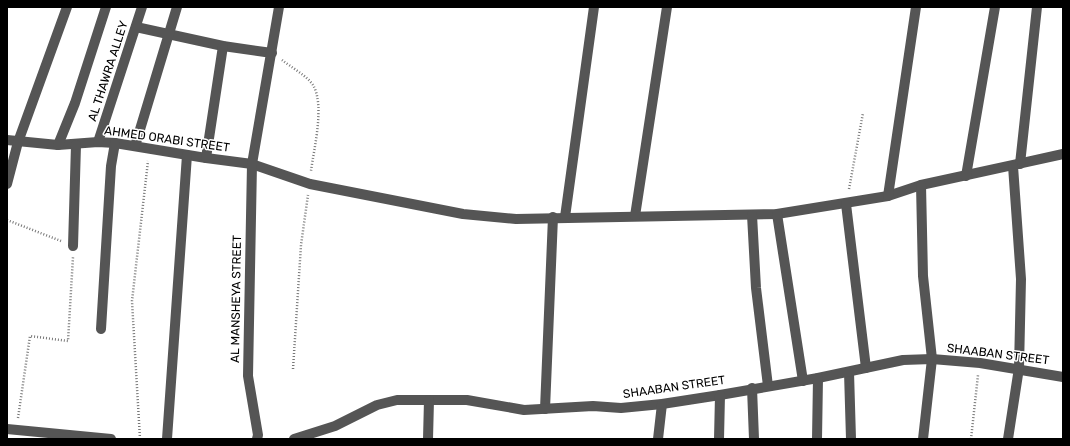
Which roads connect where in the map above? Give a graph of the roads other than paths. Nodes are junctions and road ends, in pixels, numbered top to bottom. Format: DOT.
graph roads {
  1 [pos="67,7"];
  2 [pos="106,7"];
  3 [pos="142,7"];
  4 [pos="177,7"];
  5 [pos="279,7"];
  6 [pos="594,7"];
  7 [pos="667,7"];
  8 [pos="916,7"];
  9 [pos="995,7"];
  10 [pos="1037,7"];
  11 [pos="136,27"];
  12 [pos="169,33"];
  13 [pos="223,46"];
  14 [pos="272,53"];
  15 [pos="7,140"];
  16 [pos="18,142"];
  17 [pos="98,142"];
  18 [pos="115,144"];
  19 [pos="58,145"];
  20 [pos="76,145"];
  21 [pos="135,146"];
  22 [pos="1063,154"];
  23 [pos="188,155"];
  24 [pos="206,158"];
  25 [pos="252,164"];
  26 [pos="1016,165"];
  27 [pos="966,176"];
  28 [pos="7,184"];
  29 [pos="921,185"];
  30 [pos="888,196"];
  31 [pos="846,204"];
  32 [pos="777,214"];
  33 [pos="752,215"];
  34 [pos="635,216"];
  35 [pos="553,217"];
  36 [pos="564,217"];
  37 [pos="73,246"];
  38 [pos="101,329"];
  39 [pos="932,359"];
  40 [pos="866,368"];
  41 [pos="1019,368"];
  42 [pos="850,372"];
  43 [pos="1063,377"];
  44 [pos="818,378"];
  45 [pos="803,381"];
  46 [pos="768,386"];
  47 [pos="752,388"];
  48 [pos="720,395"];
  49 [pos="429,400"];
  50 [pos="662,404"];
  51 [pos="545,409"];
  52 [pos="13,433"];
  53 [pos="326,434"];
  54 [pos="53,436"];
  55 [pos="98,438"];
  56 [pos="260,438"];
  57 [pos="111,439"];
  58 [pos="168,439"];
  59 [pos="294,439"];
  60 [pos="428,439"];
  61 [pos="658,439"];
  62 [pos="719,439"];
  63 [pos="754,439"];
  64 [pos="817,439"];
  65 [pos="851,439"];
  66 [pos="923,439"];
  67 [pos="1008,439"];
  1 -- 16 [label="street"];
  2 -- 19 [label="street"];
  3 -- 11 [label="street, AL THAWRA ALLEY"];
  4 -- 12 [label="street"];
  5 -- 14 [label="street, AL MANSHEYA STREET"];
  6 -- 36 [label="street"];
  7 -- 34 [label="street"];
  8 -- 30 [label="street"];
  9 -- 27 [label="street"];
  10 -- 26 [label="street"];
  11 -- 12 [label="street"];
  11 -- 17 [label="street, AL THAWRA ALLEY"];
  12 -- 13 [label="street"];
  12 -- 21 [label="street"];
  13 -- 14 [label="street"];
  13 -- 24 [label="street"];
  14 -- 25 [label="street, AL MANSHEYA STREET"];
  15 -- 16 [label="street, AHMED ORABI STREET"];
  16 -- 19 [label="street, AHMED ORABI STREET"];
  16 -- 28 [label="street"];
  17 -- 18 [label="street, AHMED ORABI STREET"];
  17 -- 20 [label="street, AHMED ORABI STREET"];
  18 -- 21 [label="street, AHMED ORABI STREET"];
  18 -- 38 [label="street"];
  19 -- 20 [label="street, AHMED ORABI STREET"];
  20 -- 37 [label="street"];
  21 -- 23 [label="street, AHMED ORABI STREET"];
  22 -- 26 [label="street, AHMED ORABI STREET"];
  23 -- 24 [label="street, AHMED ORABI STREET"];
  23 -- 58 [label="street"];
  24 -- 25 [label="street, AHMED ORABI STREET"];
  25 -- 35 [label="street, AHMED ORABI STREET"];
  25 -- 56 [label="street, AL MANSHEYA STREET"];
  26 -- 27 [label="street, AHMED ORABI STREET"];
  26 -- 41 [label="street"];
  27 -- 29 [label="street, AHMED ORABI STREET"];
  29 -- 30 [label="street, AHMED ORABI STREET"];
  29 -- 39 [label="street"];
  30 -- 31 [label="street, AHMED ORABI STREET"];
  31 -- 32 [label="street, AHMED ORABI STREET"];
  31 -- 40 [label="street"];
  32 -- 33 [label="street, AHMED ORABI STREET"];
  32 -- 45 [label="street"];
  33 -- 34 [label="street, AHMED ORABI STREET"];
  33 -- 46 [label="street"];
  34 -- 36 [label="street, AHMED ORABI STREET"];
  35 -- 36 [label="street, AHMED ORABI STREET"];
  35 -- 51 [label="street"];
  39 -- 40 [label="street, SHAABAN STREET"];
  39 -- 41 [label="street, SHAABAN STREET"];
  39 -- 66 [label="street"];
  40 -- 42 [label="street, SHAABAN STREET"];
  41 -- 43 [label="street, SHAABAN STREET"];
  41 -- 67 [label="street"];
  42 -- 44 [label="street, SHAABAN STREET"];
  42 -- 65 [label="street"];
  44 -- 45 [label="street, SHAABAN STREET"];
  44 -- 64 [label="street"];
  45 -- 46 [label="street, SHAABAN STREET"];
  46 -- 47 [label="street, SHAABAN STREET"];
  47 -- 48 [label="street, SHAABAN STREET"];
  47 -- 63 [label="street"];
  48 -- 50 [label="street, SHAABAN STREET"];
  48 -- 62 [label="street"];
  49 -- 51 [label="street, SHAABAN STREET"];
  49 -- 53 [label="street, SHAABAN STREET"];
  49 -- 60 [label="street"];
  50 -- 51 [label="street, SHAABAN STREET"];
  50 -- 61 [label="street"];
  52 -- 54 [label="street"];
  53 -- 59 [label="street, SHAABAN STREET"];
  54 -- 55 [label="street"];
  55 -- 57 [label="street"];
}
